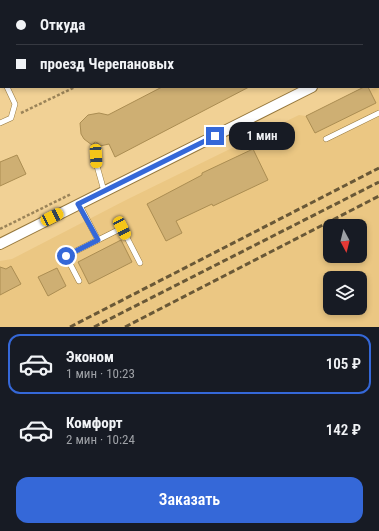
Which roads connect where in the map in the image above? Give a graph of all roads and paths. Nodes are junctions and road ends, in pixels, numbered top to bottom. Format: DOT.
graph roads {
  1 [pos="8,88"];
  2 [pos="74,88"];
  3 [pos="310,88"];
  4 [pos="379,113"];
  5 [pos="11,118"];
  6 [pos="0,123"];
  7 [pos="326,139"];
  8 [pos="96,146"];
  9 [pos="78,191"];
  10 [pos="104,191"];
  11 [pos="78,204"];
  12 [pos="0,229"];
  13 [pos="98,240"];
  14 [pos="0,244"];
  15 [pos="140,263"];
  16 [pos="79,281"];
  1 -- 5 [label="lane"];
  2 -- 5 [label="path"];
  3 -- 10 [label="street"];
  4 -- 7 [label="lane"];
  5 -- 6 [label="lane"];
  8 -- 10 [label="lane"];
  9 -- 12 [label="path"];
  10 -- 11 [label="street"];
  11 -- 13 [label="lane"];
  11 -- 14 [label="street"];
  13 -- 15 [label="lane"];
  13 -- 16 [label="lane"];
}
